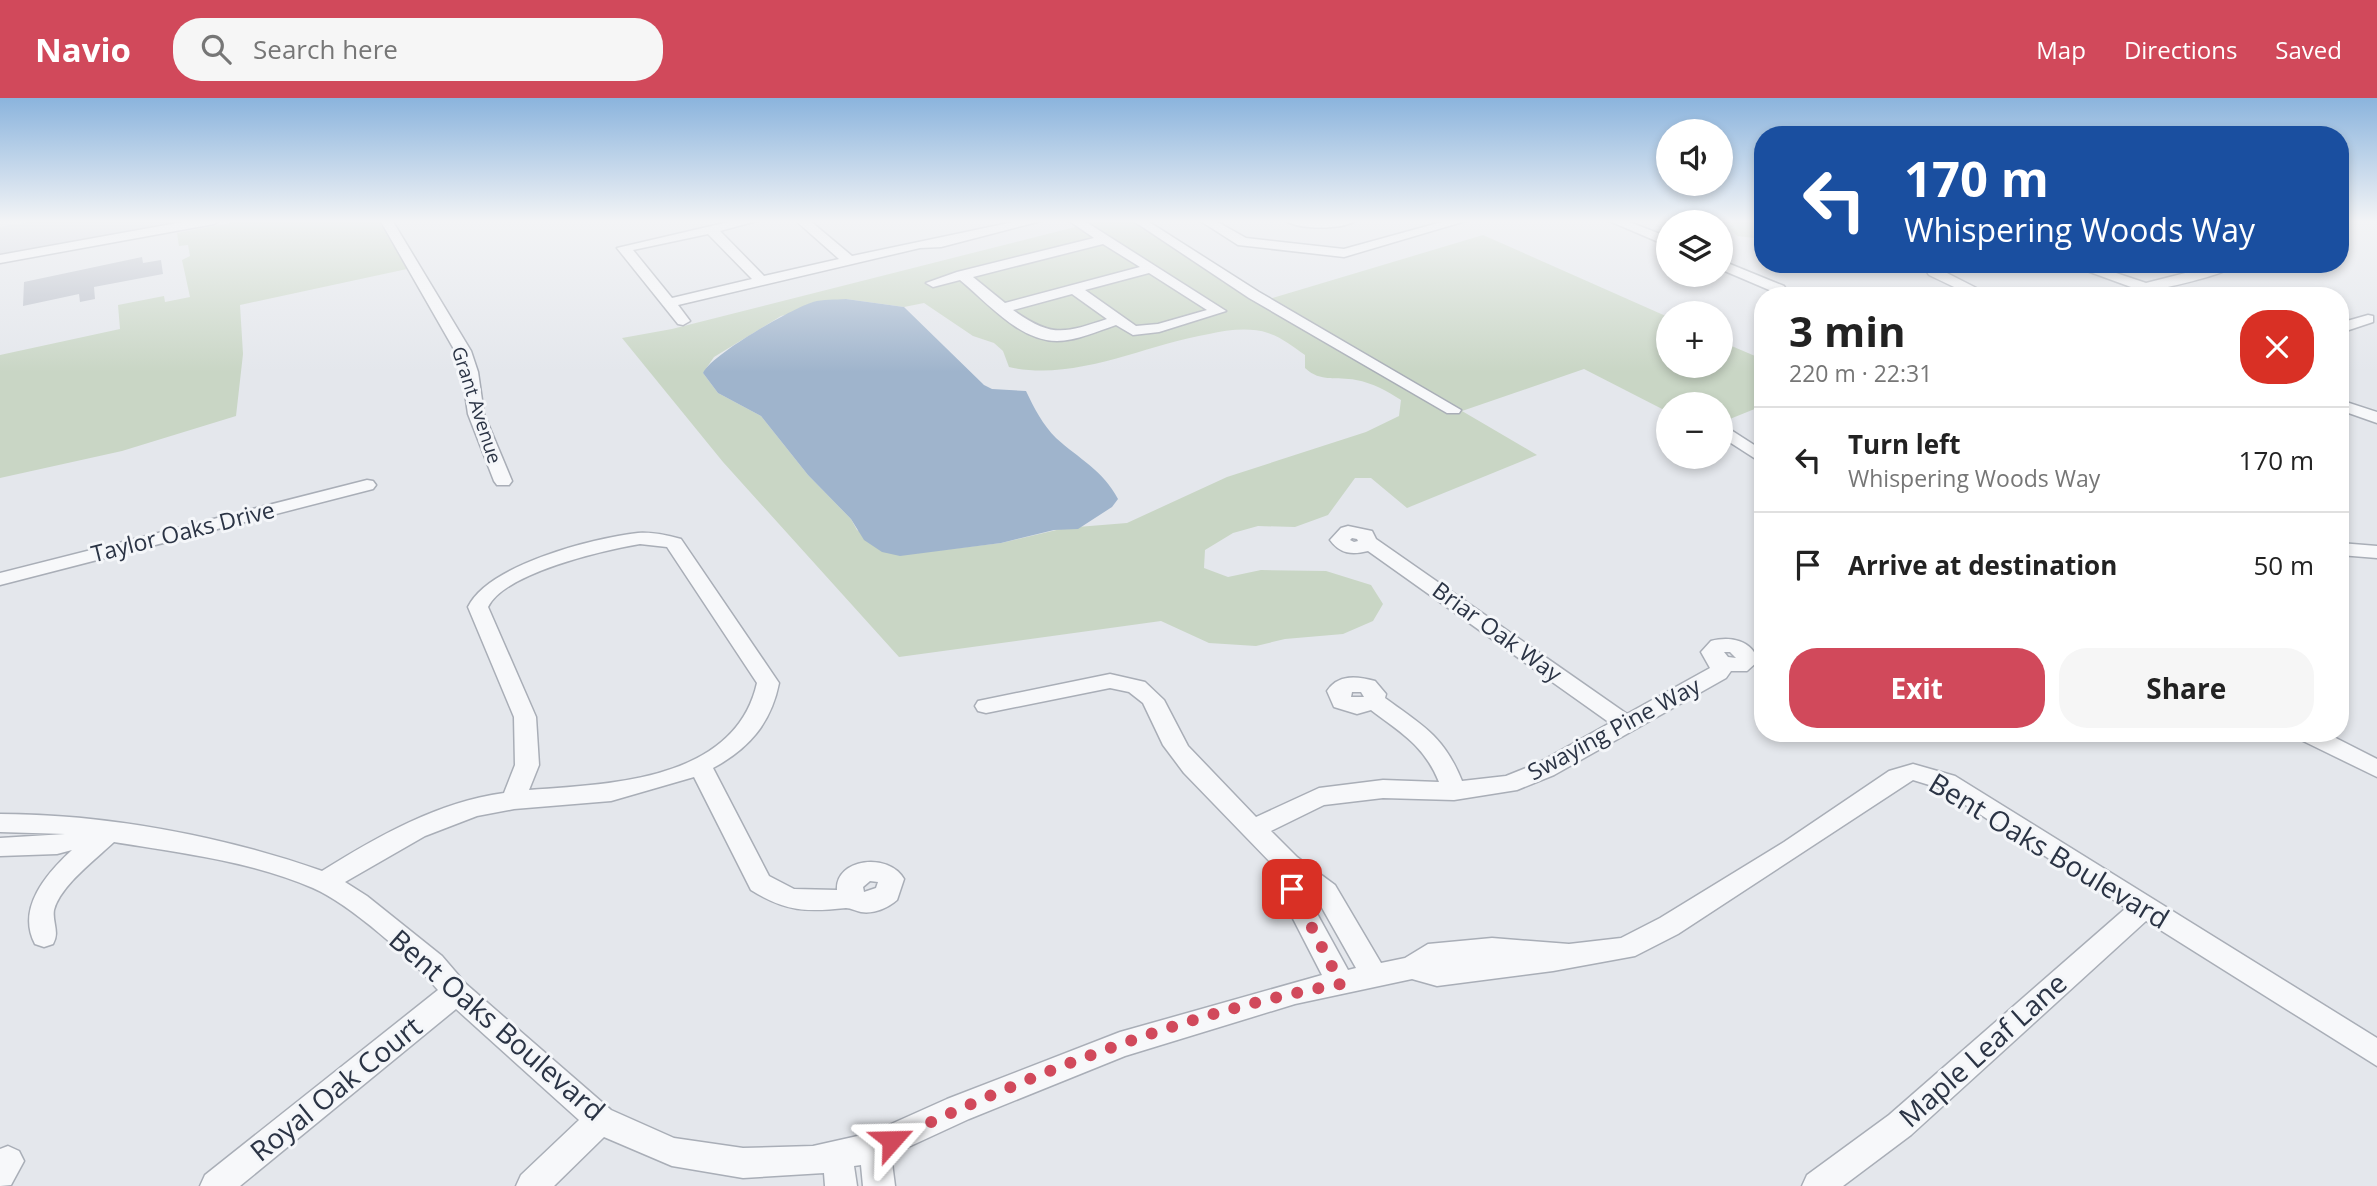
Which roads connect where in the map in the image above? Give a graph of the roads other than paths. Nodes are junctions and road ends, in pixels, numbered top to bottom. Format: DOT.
graph roads {
  1 [pos="416,271"];
  2 [pos="642,271"];
  3 [pos="751,271"];
  4 [pos="804,271"];
  5 [pos="979,271"];
  6 [pos="1142,271"];
  7 [pos="1156,271"];
  8 [pos="1217,271"];
  9 [pos="1736,271"];
  10 [pos="1936,273"];
  11 [pos="2102,273"];
  12 [pos="2212,273"];
  13 [pos="962,275"];
  14 [pos="761,281"];
  15 [pos="933,283"];
  16 [pos="1774,287"];
  17 [pos="1966,287"];
  18 [pos="2145,287"];
  19 [pos="1074,289"];
  20 [pos="668,303"];
  21 [pos="1004,308"];
  22 [pos="2368,319"];
  23 [pos="1118,320"];
  24 [pos="682,321"];
  25 [pos="2349,324"];
  26 [pos="2349,408"];
  27 [pos="1453,411"];
  28 [pos="2377,418"];
  29 [pos="1733,436"];
  30 [pos="1733,447"];
  31 [pos="1754,453"];
  32 [pos="1754,454"];
  33 [pos="503,481"];
  34 [pos="367,485"];
  35 [pos="1368,542"];
  36 [pos="2349,550"];
  37 [pos="2377,552"];
  38 [pos="0,579"];
  39 [pos="1725,664"];
  40 [pos="1374,701"];
  41 [pos="986,706"];
  42 [pos="1626,724"];
  43 [pos="2324,742"];
  44 [pos="699,764"];
  45 [pos="2377,769"];
  46 [pos="1454,792"];
  47 [pos="514,798"];
  48 [pos="0,823"];
  49 [pos="1254,829"];
  50 [pos="110,831"];
  51 [pos="0,847"];
  52 [pos="1288,864"];
  53 [pos="325,883"];
  54 [pos="851,897"];
  55 [pos="2144,907"];
  56 [pos="44,936"];
  57 [pos="1374,975"];
  58 [pos="1341,984"];
  59 [pos="456,992"];
  60 [pos="2377,1053"];
  61 [pos="600,1120"];
  62 [pos="874,1147"];
  63 [pos="839,1171"];
  64 [pos="216,1186"];
  65 [pos="531,1186"];
  66 [pos="879,1186"];
  67 [pos="1818,1186"];
  1 -- 33 [label="street, Grant Avenue"];
  2 -- 20 [label="street"];
  3 -- 14 [label="street"];
  4 -- 14 [label="street"];
  5 -- 13 [label="street"];
  6 -- 19 [label="street"];
  7 -- 23 [label="street"];
  8 -- 27 [label="street"];
  9 -- 16 [label="street"];
  10 -- 17 [label="street"];
  11 -- 18 [label="street"];
  12 -- 18 [label="street"];
  13 -- 15 [label="street"];
  13 -- 21 [label="street"];
  14 -- 20 [label="street"];
  19 -- 21 [label="street"];
  19 -- 23 [label="street"];
  20 -- 24 [label="street"];
  21 -- 23 [label="street"];
  22 -- 25 [label="street"];
  26 -- 28 [label="street"];
  29 -- 31 [label="street"];
  30 -- 32 [label="street"];
  34 -- 38 [label="street, Taylor Oaks Drive"];
  35 -- 42 [label="street, Briar Oak Way"];
  36 -- 37 [label="street"];
  39 -- 42 [label="street, Swaying Pine Way"];
  40 -- 46 [label="street"];
  41 -- 49 [label="street"];
  42 -- 46 [label="street, Swaying Pine Way"];
  43 -- 45 [label="street"];
  44 -- 47 [label="street"];
  44 -- 47 [label="street"];
  44 -- 54 [label="street"];
  46 -- 49 [label="street, Swaying Pine Way"];
  47 -- 53 [label="street"];
  48 -- 50 [label="street, Bent Oaks Boulevard"];
  49 -- 52 [label="street"];
  50 -- 51 [label="street, Bent Oaks Boulevard"];
  50 -- 53 [label="street, Bent Oaks Boulevard"];
  50 -- 56 [label="street"];
  52 -- 57 [label="street"];
  52 -- 58 [label="street"];
  53 -- 59 [label="street, Bent Oaks Boulevard"];
  55 -- 57 [label="street, Bent Oaks Boulevard"];
  55 -- 60 [label="street, Bent Oaks Boulevard"];
  55 -- 67 [label="street, Maple Leaf Lane"];
  57 -- 58 [label="street, Bent Oaks Boulevard"];
  58 -- 62 [label="street, Bent Oaks Boulevard"];
  59 -- 61 [label="street, Bent Oaks Boulevard"];
  59 -- 64 [label="street, Royal Oak Court"];
  61 -- 63 [label="street, Bent Oaks Boulevard"];
  61 -- 65 [label="street"];
  62 -- 63 [label="street, Bent Oaks Boulevard"];
  62 -- 66 [label="street"];
}
